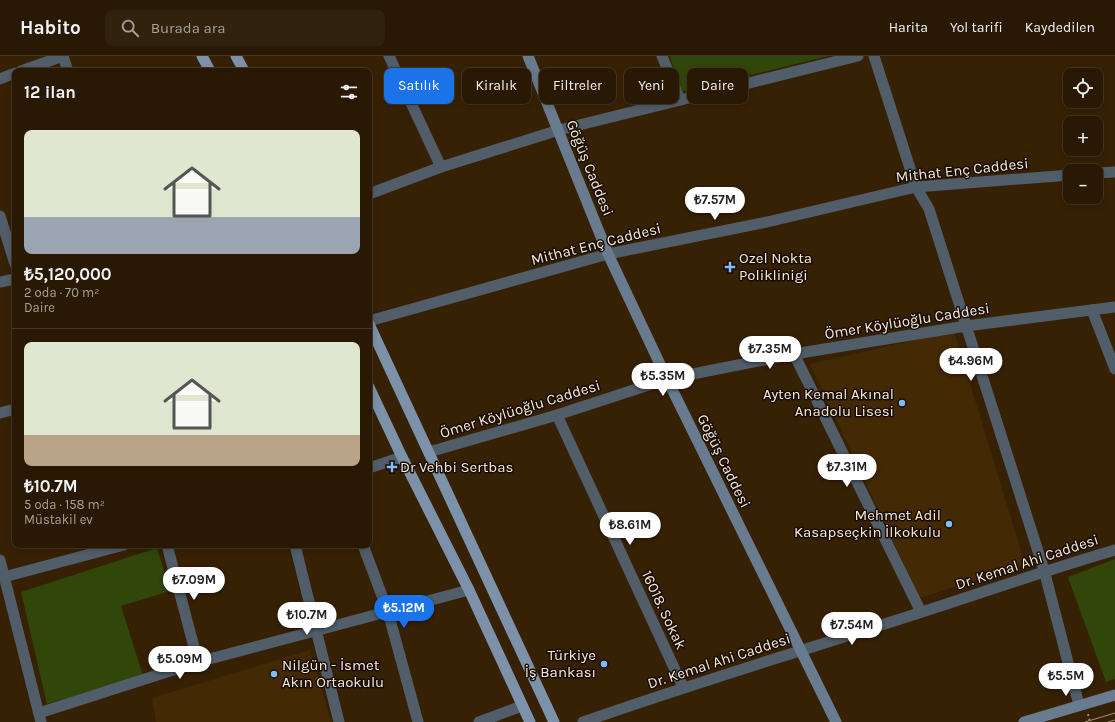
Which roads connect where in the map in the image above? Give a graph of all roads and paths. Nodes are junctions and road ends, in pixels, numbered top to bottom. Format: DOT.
graph roads {
  1 [pos="63,56"];
  2 [pos="202,56"];
  3 [pos="236,56"];
  4 [pos="388,56"];
  5 [pos="528,56"];
  6 [pos="662,56"];
  7 [pos="858,56"];
  8 [pos="874,56"];
  9 [pos="29,68"];
  10 [pos="67,68"];
  11 [pos="208,68"];
  12 [pos="242,68"];
  13 [pos="12,74"];
  14 [pos="0,78"];
  15 [pos="680,100"];
  16 [pos="559,130"];
  17 [pos="441,167"];
  18 [pos="1115,172"];
  19 [pos="1103,173"];
  20 [pos="1063,176"];
  21 [pos="916,187"];
  22 [pos="372,193"];
  23 [pos="0,216"];
  24 [pos="12,254"];
  25 [pos="608,254"];
  26 [pos="12,280"];
  27 [pos="0,282"];
  28 [pos="1115,307"];
  29 [pos="1092,310"];
  30 [pos="372,321"];
  31 [pos="966,326"];
  32 [pos="372,328"];
  33 [pos="794,354"];
  34 [pos="1115,369"];
  35 [pos="667,379"];
  36 [pos="372,393"];
  37 [pos="12,410"];
  38 [pos="0,413"];
  39 [pos="557,415"];
  40 [pos="429,452"];
  41 [pos="402,457"];
  42 [pos="372,467"];
  43 [pos="113,548"];
  44 [pos="169,548"];
  45 [pos="296,548"];
  46 [pos="364,548"];
  47 [pos="1115,550"];
  48 [pos="0,560"];
  49 [pos="1044,570"];
  50 [pos="4,577"];
  51 [pos="469,590"];
  52 [pos="388,612"];
  53 [pos="921,612"];
  54 [pos="317,630"];
  55 [pos="800,650"];
  56 [pos="198,662"];
  57 [pos="683,687"];
  58 [pos="1115,695"];
  59 [pos="1079,705"];
  60 [pos="522,706"];
  61 [pos="40,717"];
  62 [pos="339,722"];
  63 [pos="418,722"];
  64 [pos="478,722"];
  65 [pos="530,722"];
  66 [pos="554,722"];
  67 [pos="583,722"];
  68 [pos="836,722"];
  69 [pos="1024,722"];
  1 -- 9 [label="street"];
  1 -- 10 [label="street"];
  2 -- 11 [label="main road"];
  3 -- 12 [label="main road"];
  4 -- 17 [label="street"];
  5 -- 16 [label="main road, Göğüş Caddesi"];
  6 -- 15 [label="street"];
  7 -- 15 [label="street"];
  8 -- 21 [label="street"];
  13 -- 14 [label="street"];
  15 -- 16 [label="street"];
  16 -- 17 [label="street"];
  16 -- 25 [label="main road, Göğüş Caddesi"];
  17 -- 22 [label="street"];
  18 -- 19 [label="street"];
  20 -- 21 [label="street, Mithat Enç Caddesi"];
  21 -- 25 [label="street, Mithat Enç Caddesi"];
  21 -- 31 [label="street"];
  23 -- 24 [label="street"];
  25 -- 30 [label="street, Mithat Enç Caddesi"];
  25 -- 35 [label="main road, Göğüş Caddesi"];
  26 -- 27 [label="street"];
  28 -- 29 [label="street, Ömer Köylüoğlu Caddesi"];
  29 -- 31 [label="street, Ömer Köylüoğlu Caddesi"];
  29 -- 34 [label="street"];
  31 -- 33 [label="street, Ömer Köylüoğlu Caddesi"];
  31 -- 49 [label="street"];
  32 -- 40 [label="main road"];
  33 -- 35 [label="street, Ömer Köylüoğlu Caddesi"];
  33 -- 53 [label="street"];
  35 -- 39 [label="street, Ömer Köylüoğlu Caddesi"];
  35 -- 55 [label="main road, Göğüş Caddesi"];
  36 -- 41 [label="main road"];
  37 -- 38 [label="street"];
  39 -- 40 [label="street, Ömer Köylüoğlu Caddesi"];
  39 -- 57 [label="street, 16018. Sokak"];
  40 -- 66 [label="main road"];
  41 -- 42 [label="street"];
  41 -- 51 [label="main road"];
  43 -- 50 [label="street"];
  44 -- 56 [label="street"];
  45 -- 54 [label="street"];
  46 -- 52 [label="street"];
  47 -- 49 [label="street, Dr. Kemal Ahi Caddesi"];
  48 -- 50 [label="street"];
  49 -- 53 [label="street, Dr. Kemal Ahi Caddesi"];
  49 -- 59 [label="street"];
  50 -- 61 [label="street"];
  51 -- 52 [label="street"];
  51 -- 60 [label="main road"];
  52 -- 54 [label="street"];
  52 -- 63 [label="street"];
  53 -- 55 [label="street, Dr. Kemal Ahi Caddesi"];
  54 -- 56 [label="street"];
  54 -- 62 [label="street"];
  55 -- 57 [label="street, Dr. Kemal Ahi Caddesi"];
  55 -- 68 [label="main road, Göğüş Caddesi"];
  56 -- 61 [label="street"];
  57 -- 67 [label="street, Dr. Kemal Ahi Caddesi"];
  58 -- 59 [label="main road"];
  59 -- 69 [label="main road"];
  60 -- 64 [label="street"];
  60 -- 65 [label="main road"];
}
